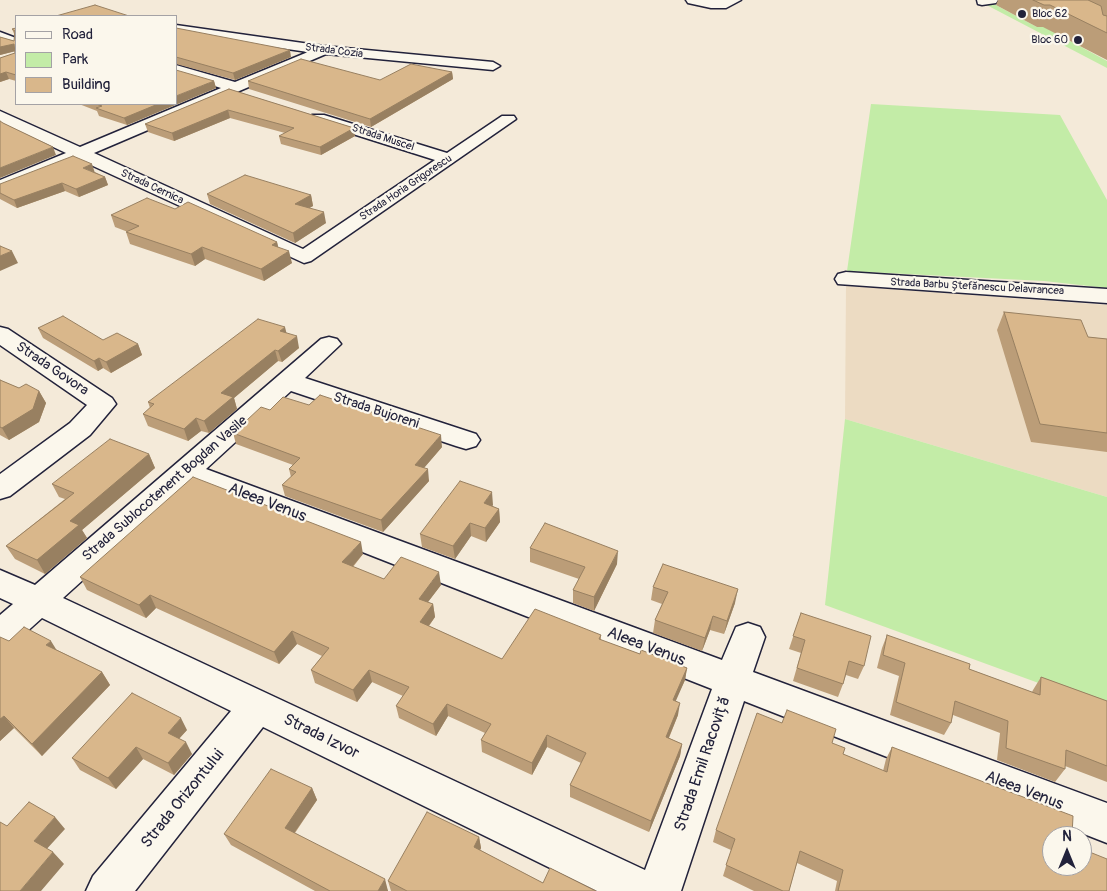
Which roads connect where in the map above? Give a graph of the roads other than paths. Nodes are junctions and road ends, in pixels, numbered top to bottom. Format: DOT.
graph roads {
  1 [pos="692,0"];
  2 [pos="735,0"];
  3 [pos="178,30"];
  4 [pos="0,36"];
  5 [pos="15,42"];
  6 [pos="324,50"];
  7 [pos="493,66"];
  8 [pos="178,70"];
  9 [pos="239,92"];
  10 [pos="307,114"];
  11 [pos="0,116"];
  12 [pos="508,119"];
  13 [pos="80,153"];
  14 [pos="449,159"];
  15 [pos="0,187"];
  16 [pos="304,258"];
  17 [pos="846,280"];
  18 [pos="1107,296"];
  19 [pos="0,334"];
  20 [pos="329,344"];
  21 [pos="287,381"];
  22 [pos="466,440"];
  23 [pos="185,472"];
  24 [pos="0,489"];
  25 [pos="0,583"];
  26 [pos="37,602"];
  27 [pos="0,635"];
  28 [pos="748,638"];
  29 [pos="733,680"];
  30 [pos="257,707"];
  31 [pos="1107,823"];
  32 [pos="108,891"];
  33 [pos="643,891"];
  34 [pos="659,891"];
  1 -- 2 [label="street"];
  3 -- 6 [label="street, Strada Cozia"];
  4 -- 5 [label="street"];
  6 -- 7 [label="street, Strada Cozia"];
  6 -- 9 [label="street"];
  8 -- 9 [label="street"];
  9 -- 13 [label="street"];
  10 -- 14 [label="street, Strada Muscel"];
  11 -- 13 [label="street, Strada Cernica"];
  12 -- 14 [label="street, Strada Horia Grigorescu"];
  13 -- 15 [label="street"];
  13 -- 16 [label="street, Strada Cernica"];
  14 -- 16 [label="street, Strada Horia Grigorescu"];
  17 -- 18 [label="street, Strada Barbu Ștefănescu Delavrancea"];
  19 -- 24 [label="street, Strada Govora"];
  20 -- 21 [label="street, Strada Sublocotenent Bogdan Vasile"];
  21 -- 22 [label="street, Strada Bujoreni"];
  21 -- 23 [label="street, Strada Sublocotenent Bogdan Vasile"];
  23 -- 26 [label="street, Strada Sublocotenent Bogdan Vasile"];
  23 -- 29 [label="street, Aleea Venus"];
  25 -- 26 [label="street, Strada Izvor"];
  26 -- 27 [label="street, Strada Sublocotenent Bogdan Vasile"];
  26 -- 30 [label="street, Strada Izvor"];
  28 -- 29 [label="street, Strada Emil Racoviță"];
  29 -- 31 [label="street, Aleea Venus"];
  29 -- 34 [label="street, Strada Emil Racoviță"];
  30 -- 32 [label="street, Strada Orizontului"];
  30 -- 33 [label="street, Strada Izvor"];
}
